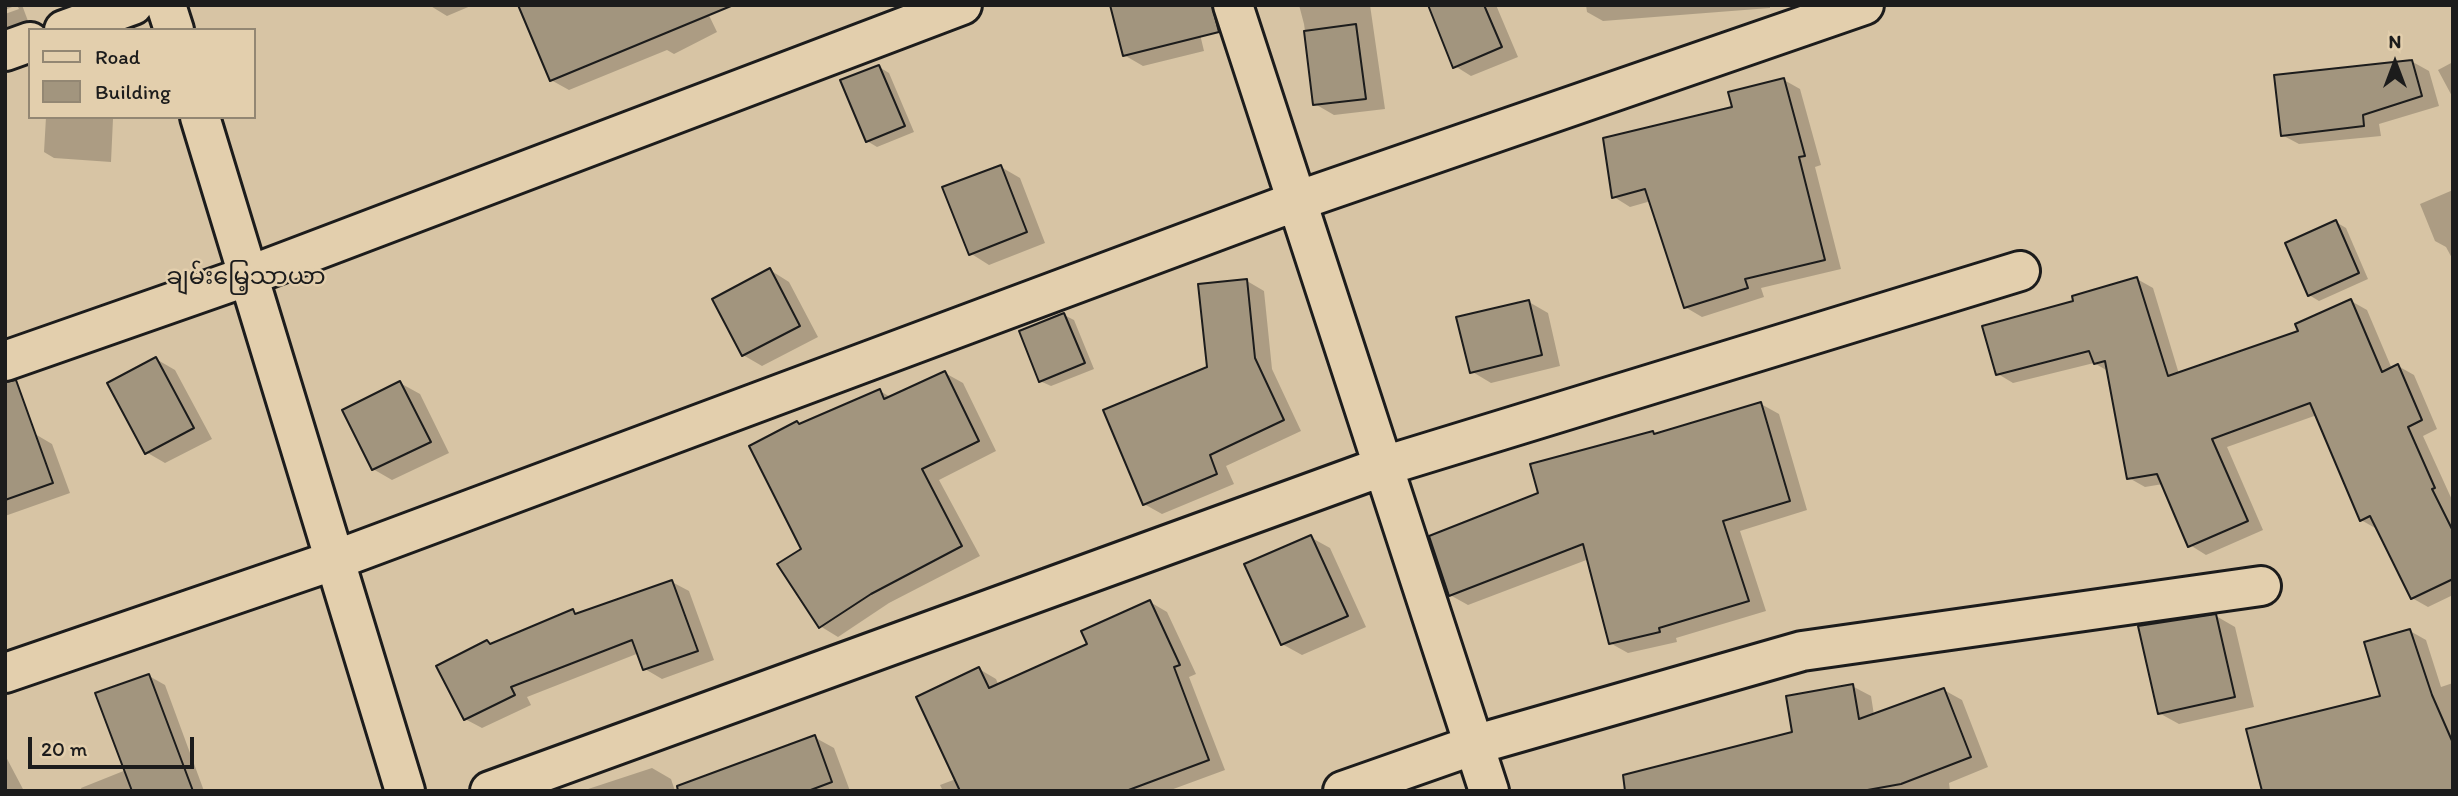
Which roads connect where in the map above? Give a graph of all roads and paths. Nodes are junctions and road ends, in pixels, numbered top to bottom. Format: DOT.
graph roads {
  1 [pos="133,5"];
  2 [pos="166,5"];
  3 [pos="962,5"];
  4 [pos="1233,5"];
  5 [pos="1864,5"];
  6 [pos="70,28"];
  7 [pos="173,28"];
  8 [pos="28,43"];
  9 [pos="5,51"];
  10 [pos="201,119"];
  11 [pos="1297,201"];
  12 [pos="2020,271"];
  13 [pos="248,276"];
  14 [pos="5,361"];
  15 [pos="1384,467"];
  16 [pos="335,559"];
  17 [pos="2262,586"];
  18 [pos="5,673"];
  19 [pos="1474,745"];
  20 [pos="405,791"];
  21 [pos="490,791"];
  22 [pos="1343,791"];
  23 [pos="1489,791"];
  1 -- 6 [label="street"];
  2 -- 7 [label="street"];
  3 -- 13 [label="street"];
  4 -- 11 [label="street"];
  5 -- 11 [label="street"];
  8 -- 9 [label="street"];
  10 -- 13 [label="street"];
  11 -- 15 [label="street"];
  11 -- 16 [label="street"];
  12 -- 15 [label="street"];
  13 -- 14 [label="street"];
  13 -- 16 [label="street"];
  15 -- 19 [label="street"];
  15 -- 21 [label="street"];
  16 -- 18 [label="street"];
  16 -- 20 [label="street"];
  17 -- 19 [label="street"];
  19 -- 22 [label="street"];
  19 -- 23 [label="street"];
}
